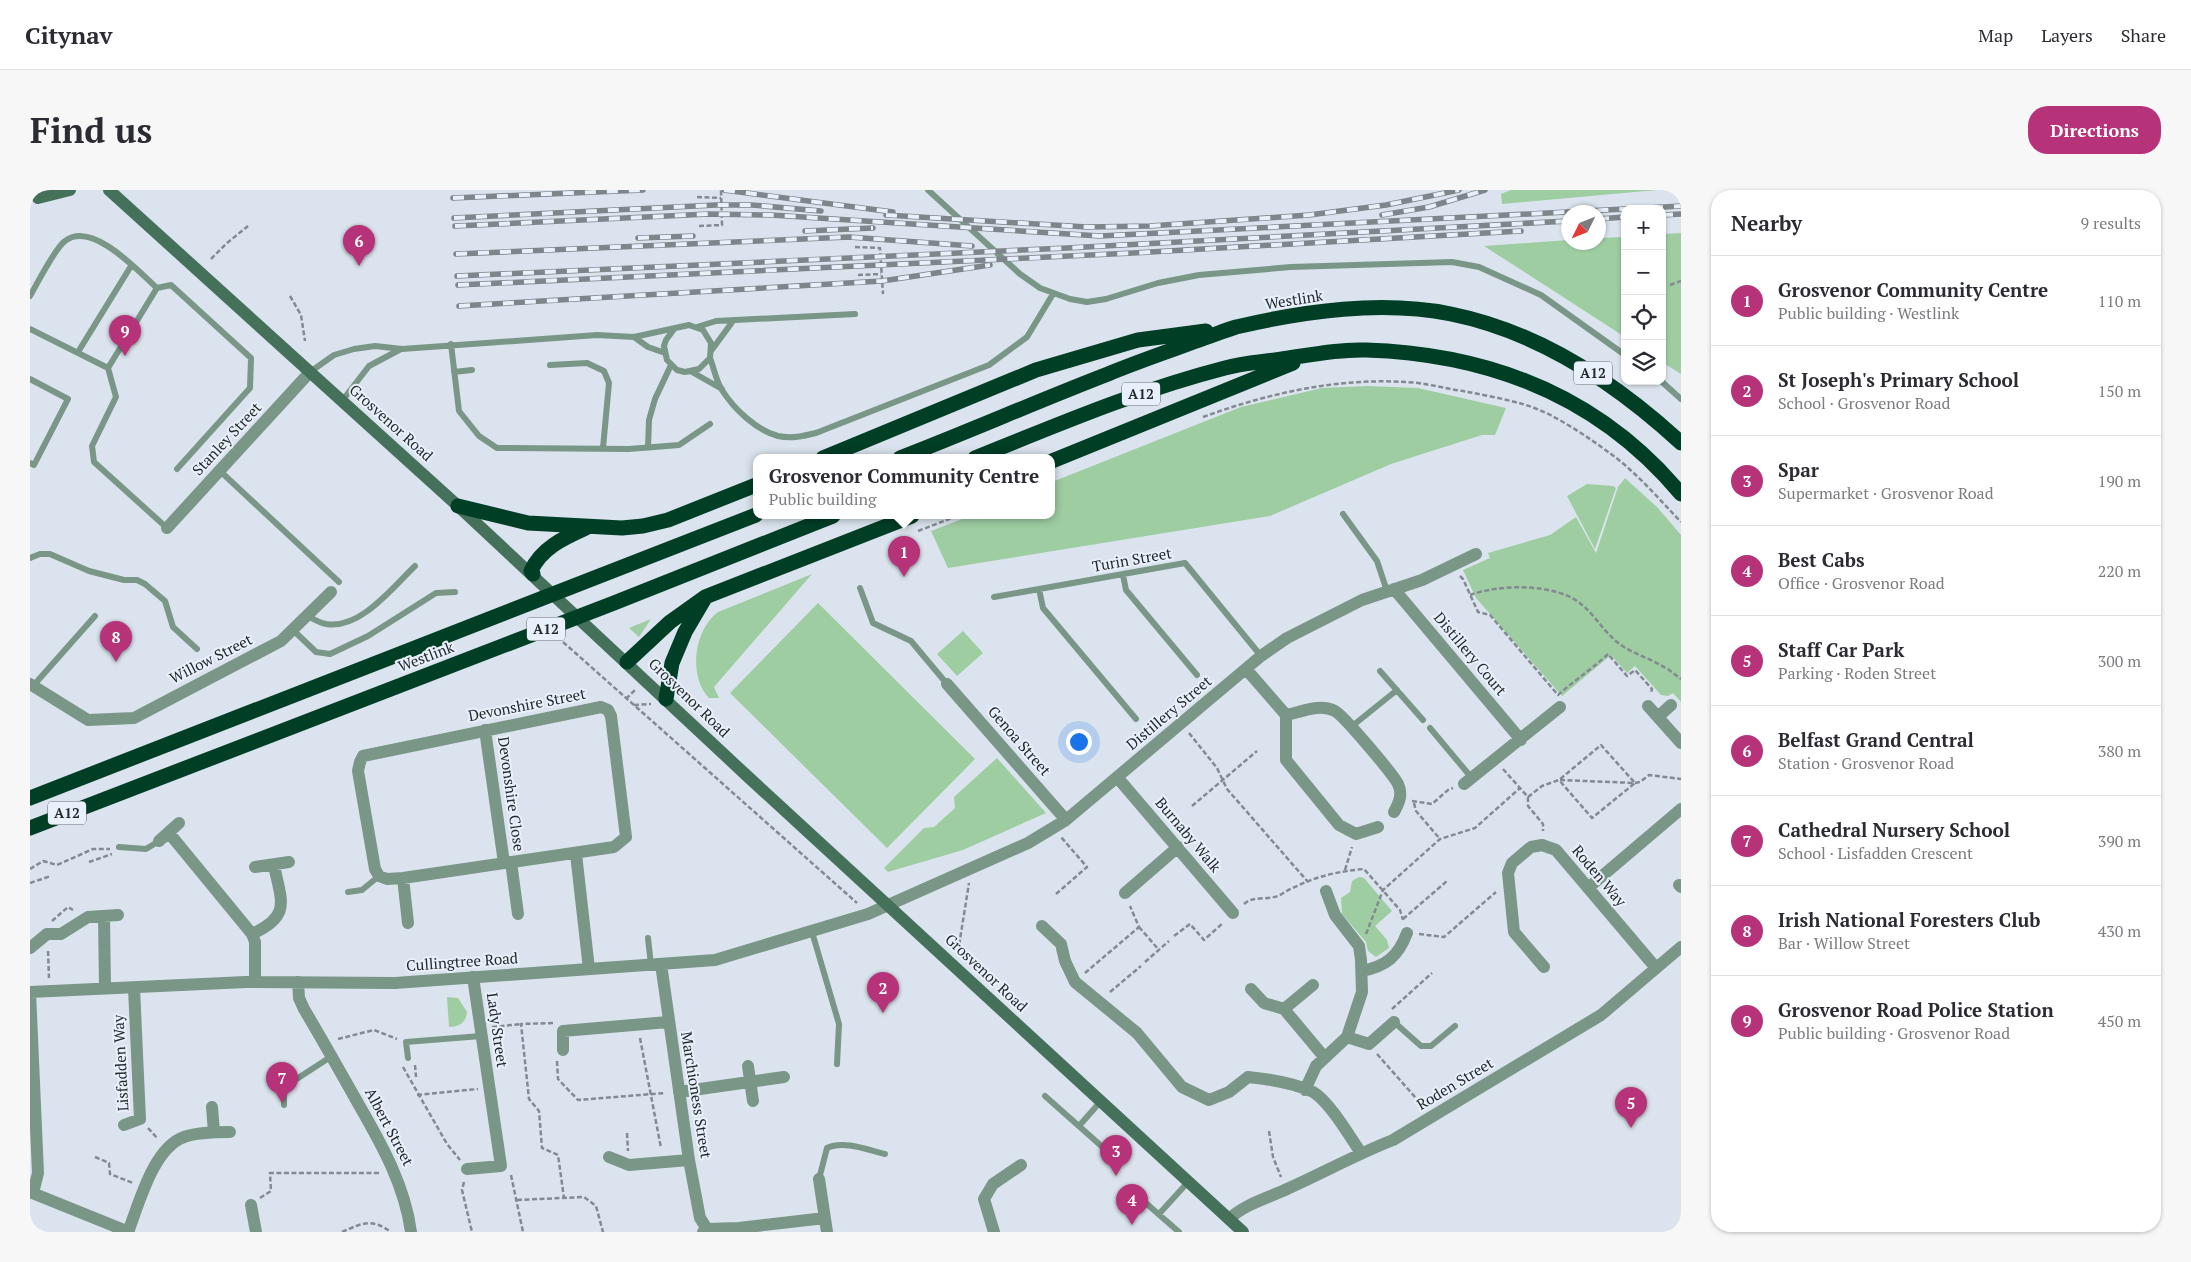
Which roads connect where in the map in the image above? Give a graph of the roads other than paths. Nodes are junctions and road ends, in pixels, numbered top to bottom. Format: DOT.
graph roads {
  1 [pos="70,190"];
  2 [pos="110,190"];
  3 [pos="928,190"];
  4 [pos="37,199"];
  5 [pos="131,266"];
  6 [pos="157,288"];
  7 [pos="1053,294"];
  8 [pos="30,296"];
  9 [pos="855,314"];
  10 [pos="734,321"];
  11 [pos="697,327"];
  12 [pos="1234,328"];
  13 [pos="30,329"];
  14 [pos="674,329"];
  15 [pos="634,337"];
  16 [pos="451,344"];
  17 [pos="402,349"];
  18 [pos="78,352"];
  19 [pos="1621,352"];
  20 [pos="665,353"];
  21 [pos="711,354"];
  22 [pos="1313,355"];
  23 [pos="550,365"];
  24 [pos="671,365"];
  25 [pos="108,368"];
  26 [pos="472,370"];
  27 [pos="310,372"];
  28 [pos="454,372"];
  29 [pos="692,372"];
  30 [pos="30,380"];
  31 [pos="1665,385"];
  32 [pos="722,389"];
  33 [pos="1681,399"];
  34 [pos="342,401"];
  35 [pos="710,424"];
  36 [pos="1681,444"];
  37 [pos="603,448"];
  38 [pos="648,448"];
  39 [pos="833,454"];
  40 [pos="910,454"];
  41 [pos="985,454"];
  42 [pos="1055,460"];
  43 [pos="30,463"];
  44 [pos="176,468"];
  45 [pos="220,471"];
  46 [pos="753,486"];
  47 [pos="1681,494"];
  48 [pos="458,506"];
  49 [pos="1343,514"];
  50 [pos="753,516"];
  51 [pos="825,519"];
  52 [pos="904,519"];
  53 [pos="590,527"];
  54 [pos="167,528"];
  55 [pos="1476,554"];
  56 [pos="30,558"];
  57 [pos="415,566"];
  58 [pos="1123,575"];
  59 [pos="536,578"];
  60 [pos="335,587"];
  61 [pos="860,588"];
  62 [pos="1039,589"];
  63 [pos="1390,590"];
  64 [pos="454,592"];
  65 [pos="705,597"];
  66 [pos="994,597"];
  67 [pos="95,616"];
  68 [pos="308,616"];
  69 [pos="293,630"];
  70 [pos="197,649"];
  71 [pos="1261,656"];
  72 [pos="627,662"];
  73 [pos="1246,669"];
  74 [pos="1380,670"];
  75 [pos="1197,675"];
  76 [pos="947,684"];
  77 [pos="31,686"];
  78 [pos="1397,690"];
  79 [pos="666,699"];
  80 [pos="1671,705"];
  81 [pos="1648,706"];
  82 [pos="1560,708"];
  83 [pos="1286,715"];
  84 [pos="1658,717"];
  85 [pos="1136,719"];
  86 [pos="1423,720"];
  87 [pos="1351,727"];
  88 [pos="1430,728"];
  89 [pos="485,730"];
  90 [pos="1521,740"];
  91 [pos="1681,743"];
  92 [pos="1117,777"];
  93 [pos="1467,781"];
  94 [pos="30,798"];
  95 [pos="1681,808"];
  96 [pos="1394,812"];
  97 [pos="1066,820"];
  98 [pos="179,823"];
  99 [pos="1378,827"];
  100 [pos="30,828"];
  101 [pos="164,837"];
  102 [pos="119,847"];
  103 [pos="1178,847"];
  104 [pos="576,854"];
  105 [pos="288,862"];
  106 [pos="507,862"];
  107 [pos="274,865"];
  108 [pos="255,867"];
  109 [pos="379,876"];
  110 [pos="403,878"];
  111 [pos="1588,888"];
  112 [pos="1326,890"];
  113 [pos="348,892"];
  114 [pos="1126,893"];
  115 [pos="887,905"];
  116 [pos="518,914"];
  117 [pos="1233,914"];
  118 [pos="118,915"];
  119 [pos="104,916"];
  120 [pos="408,923"];
  121 [pos="1042,926"];
  122 [pos="812,932"];
  123 [pos="1407,933"];
  124 [pos="252,934"];
  125 [pos="648,938"];
  126 [pos="1681,946"];
  127 [pos="30,948"];
  128 [pos="656,965"];
  129 [pos="1544,968"];
  130 [pos="1656,968"];
  131 [pos="589,970"];
  132 [pos="1362,971"];
  133 [pos="473,977"];
  134 [pos="255,982"];
  135 [pos="298,982"];
  136 [pos="1313,985"];
  137 [pos="105,988"];
  138 [pos="134,988"];
  139 [pos="1251,988"];
  140 [pos="30,992"];
  141 [pos="1284,1009"];
  142 [pos="668,1022"];
  143 [pos="1394,1022"];
  144 [pos="1455,1026"];
  145 [pos="481,1032"];
  146 [pos="1347,1036"];
  147 [pos="563,1050"];
  148 [pos="332,1056"];
  149 [pos="408,1058"];
  150 [pos="1325,1058"];
  151 [pos="837,1064"];
  152 [pos="748,1066"];
  153 [pos="784,1077"];
  154 [pos="750,1082"];
  155 [pos="1304,1090"];
  156 [pos="679,1092"];
  157 [pos="1045,1096"];
  158 [pos="753,1101"];
  159 [pos="1101,1101"];
  160 [pos="284,1106"];
  161 [pos="212,1107"];
  162 [pos="124,1125"];
  163 [pos="1079,1126"];
  164 [pos="214,1132"];
  165 [pos="230,1132"];
  166 [pos="1107,1151"];
  167 [pos="1361,1153"];
  168 [pos="885,1154"];
  169 [pos="609,1157"];
  170 [pos="689,1160"];
  171 [pos="1022,1165"];
  172 [pos="467,1169"];
  173 [pos="820,1179"];
  174 [pos="1189,1181"];
  175 [pos="1132,1190"];
  176 [pos="32,1192"];
  177 [pos="251,1205"];
  178 [pos="1159,1214"];
  179 [pos="825,1218"];
  180 [pos="1229,1218"];
  181 [pos="705,1231"];
  182 [pos="128,1232"];
  183 [pos="256,1232"];
  184 [pos="411,1232"];
  185 [pos="827,1232"];
  186 [pos="994,1232"];
  187 [pos="1179,1232"];
  188 [pos="1243,1232"];
  1 -- 4 [label="main road"];
  2 -- 27 [label="main road, Grosvenor Road"];
  3 -- 7 [label="lane"];
  5 -- 6 [label="lane"];
  5 -- 8 [label="lane"];
  5 -- 18 [label="lane"];
  6 -- 25 [label="lane"];
  6 -- 44 [label="lane"];
  7 -- 19 [label="lane"];
  7 -- 32 [label="lane"];
  9 -- 10 [label="lane"];
  10 -- 11 [label="lane"];
  10 -- 21 [label="lane"];
  11 -- 14 [label="lane"];
  11 -- 21 [label="lane"];
  12 -- 36 [label="highway, Westlink / A12"];
  12 -- 39 [label="highway"];
  12 -- 40 [label="highway, Westlink / A12"];
  13 -- 18 [label="lane"];
  14 -- 15 [label="lane"];
  14 -- 20 [label="lane"];
  15 -- 16 [label="lane"];
  15 -- 20 [label="lane"];
  16 -- 17 [label="lane"];
  16 -- 28 [label="lane"];
  17 -- 27 [label="lane"];
  17 -- 34 [label="lane"];
  18 -- 25 [label="lane"];
  20 -- 24 [label="lane"];
  21 -- 29 [label="lane"];
  21 -- 32 [label="lane"];
  22 -- 41 [label="highway, A12"];
  22 -- 42 [label="highway"];
  22 -- 47 [label="highway, A12"];
  23 -- 37 [label="lane"];
  24 -- 29 [label="lane"];
  24 -- 38 [label="lane"];
  25 -- 54 [label="lane"];
  26 -- 28 [label="lane"];
  27 -- 34 [label="main road, Grosvenor Road"];
  27 -- 45 [label="street, Stanley Street"];
  28 -- 37 [label="lane"];
  29 -- 32 [label="lane"];
  30 -- 43 [label="lane"];
  31 -- 33 [label="lane"];
  34 -- 48 [label="main road, Grosvenor Road"];
  35 -- 38 [label="lane"];
  37 -- 38 [label="lane"];
  45 -- 54 [label="street, Stanley Street"];
  45 -- 60 [label="lane"];
  46 -- 53 [label="highway"];
  48 -- 53 [label="highway"];
  48 -- 59 [label="main road, Grosvenor Road"];
  49 -- 63 [label="lane"];
  50 -- 94 [label="highway, Westlink / A12"];
  51 -- 100 [label="highway, Westlink / A12"];
  52 -- 65 [label="highway"];
  53 -- 59 [label="highway"];
  55 -- 63 [label="street, Distillery Street"];
  56 -- 70 [label="lane"];
  57 -- 68 [label="lane"];
  58 -- 62 [label="lane, Turin Street"];
  58 -- 71 [label="lane, Turin Street"];
  58 -- 75 [label="lane"];
  59 -- 72 [label="main road, Grosvenor Road"];
  60 -- 68 [label="street, Willow Street"];
  61 -- 76 [label="lane"];
  62 -- 66 [label="lane, Turin Street"];
  62 -- 85 [label="lane"];
  63 -- 71 [label="street, Distillery Street"];
  63 -- 90 [label="street, Distillery Court"];
  64 -- 69 [label="lane"];
  65 -- 72 [label="highway"];
  65 -- 79 [label="highway"];
  67 -- 77 [label="lane"];
  68 -- 69 [label="street, Willow Street"];
  69 -- 77 [label="street, Willow Street"];
  71 -- 73 [label="street, Distillery Street"];
  72 -- 79 [label="main road, Grosvenor Road"];
  73 -- 83 [label="street"];
  73 -- 92 [label="street, Distillery Street"];
  74 -- 78 [label="lane"];
  76 -- 97 [label="street, Genoa Street"];
  78 -- 86 [label="lane"];
  78 -- 87 [label="lane"];
  79 -- 115 [label="main road, Grosvenor Road"];
  80 -- 84 [label="street"];
  81 -- 84 [label="street"];
  82 -- 90 [label="street"];
  83 -- 87 [label="street"];
  83 -- 99 [label="street"];
  84 -- 91 [label="street"];
  87 -- 96 [label="street"];
  88 -- 93 [label="lane"];
  89 -- 104 [label="street, Devonshire Street"];
  89 -- 106 [label="street, Devonshire Close"];
  89 -- 109 [label="street, Devonshire Street"];
  90 -- 93 [label="street"];
  92 -- 97 [label="street, Distillery Street"];
  92 -- 103 [label="street, Burnaby Walk"];
  95 -- 111 [label="street"];
  97 -- 115 [label="street, Distillery Street"];
  98 -- 101 [label="street"];
  101 -- 102 [label="lane"];
  101 -- 124 [label="street"];
  103 -- 114 [label="street"];
  103 -- 117 [label="street, Burnaby Walk"];
  104 -- 106 [label="street"];
  104 -- 131 [label="street"];
  105 -- 107 [label="street"];
  106 -- 110 [label="street"];
  106 -- 116 [label="street, Devonshire Close"];
  107 -- 108 [label="street"];
  107 -- 124 [label="street"];
  109 -- 110 [label="street"];
  109 -- 113 [label="lane"];
  110 -- 120 [label="street"];
  111 -- 129 [label="street, Roden Way"];
  111 -- 130 [label="street, Roden Way"];
  112 -- 132 [label="street"];
  115 -- 122 [label="street, Cullingtree Road"];
  115 -- 159 [label="main road, Grosvenor Road"];
  118 -- 119 [label="street"];
  119 -- 127 [label="street"];
  119 -- 137 [label="street"];
  121 -- 155 [label="street"];
  122 -- 128 [label="street, Cullingtree Road"];
  122 -- 151 [label="lane"];
  123 -- 132 [label="street"];
  124 -- 134 [label="street"];
  125 -- 128 [label="lane"];
  126 -- 130 [label="street, Roden Street"];
  128 -- 131 [label="street, Cullingtree Road"];
  128 -- 142 [label="street, Marchioness Street"];
  130 -- 167 [label="street, Roden Street"];
  131 -- 133 [label="street, Cullingtree Road"];
  132 -- 146 [label="street"];
  133 -- 135 [label="street, Cullingtree Road"];
  133 -- 145 [label="street, Lady Street"];
  134 -- 135 [label="street, Cullingtree Road"];
  134 -- 138 [label="street, Cullingtree Road"];
  135 -- 148 [label="street, Albert Street"];
  136 -- 141 [label="street"];
  137 -- 138 [label="street, Cullingtree Road"];
  137 -- 140 [label="street, Cullingtree Road"];
  138 -- 162 [label="street, Lisfadden Way"];
  139 -- 141 [label="street"];
  140 -- 176 [label="street"];
  141 -- 150 [label="street"];
  142 -- 147 [label="street"];
  142 -- 156 [label="street, Marchioness Street"];
  143 -- 144 [label="lane"];
  143 -- 146 [label="street"];
  145 -- 149 [label="lane"];
  145 -- 172 [label="street, Lady Street"];
  146 -- 150 [label="street"];
  148 -- 160 [label="lane"];
  148 -- 184 [label="street, Albert Street"];
  150 -- 155 [label="street"];
  152 -- 154 [label="street"];
  153 -- 154 [label="street"];
  154 -- 156 [label="street"];
  154 -- 158 [label="street"];
  155 -- 167 [label="street"];
  156 -- 170 [label="street, Marchioness Street"];
  157 -- 163 [label="lane"];
  159 -- 163 [label="lane"];
  159 -- 174 [label="main road, Grosvenor Road"];
  161 -- 164 [label="street"];
  163 -- 166 [label="lane"];
  164 -- 165 [label="street"];
  164 -- 182 [label="street"];
  167 -- 180 [label="street, Roden Street"];
  168 -- 173 [label="lane"];
  169 -- 170 [label="street"];
  170 -- 181 [label="street, Marchioness Street"];
  171 -- 186 [label="street"];
  173 -- 179 [label="street"];
  174 -- 178 [label="lane"];
  174 -- 180 [label="main road, Grosvenor Road"];
  175 -- 178 [label="lane"];
  176 -- 182 [label="street"];
  177 -- 183 [label="street"];
  178 -- 187 [label="lane"];
  179 -- 181 [label="street"];
  179 -- 185 [label="street"];
  180 -- 188 [label="main road, Grosvenor Road"];
}
